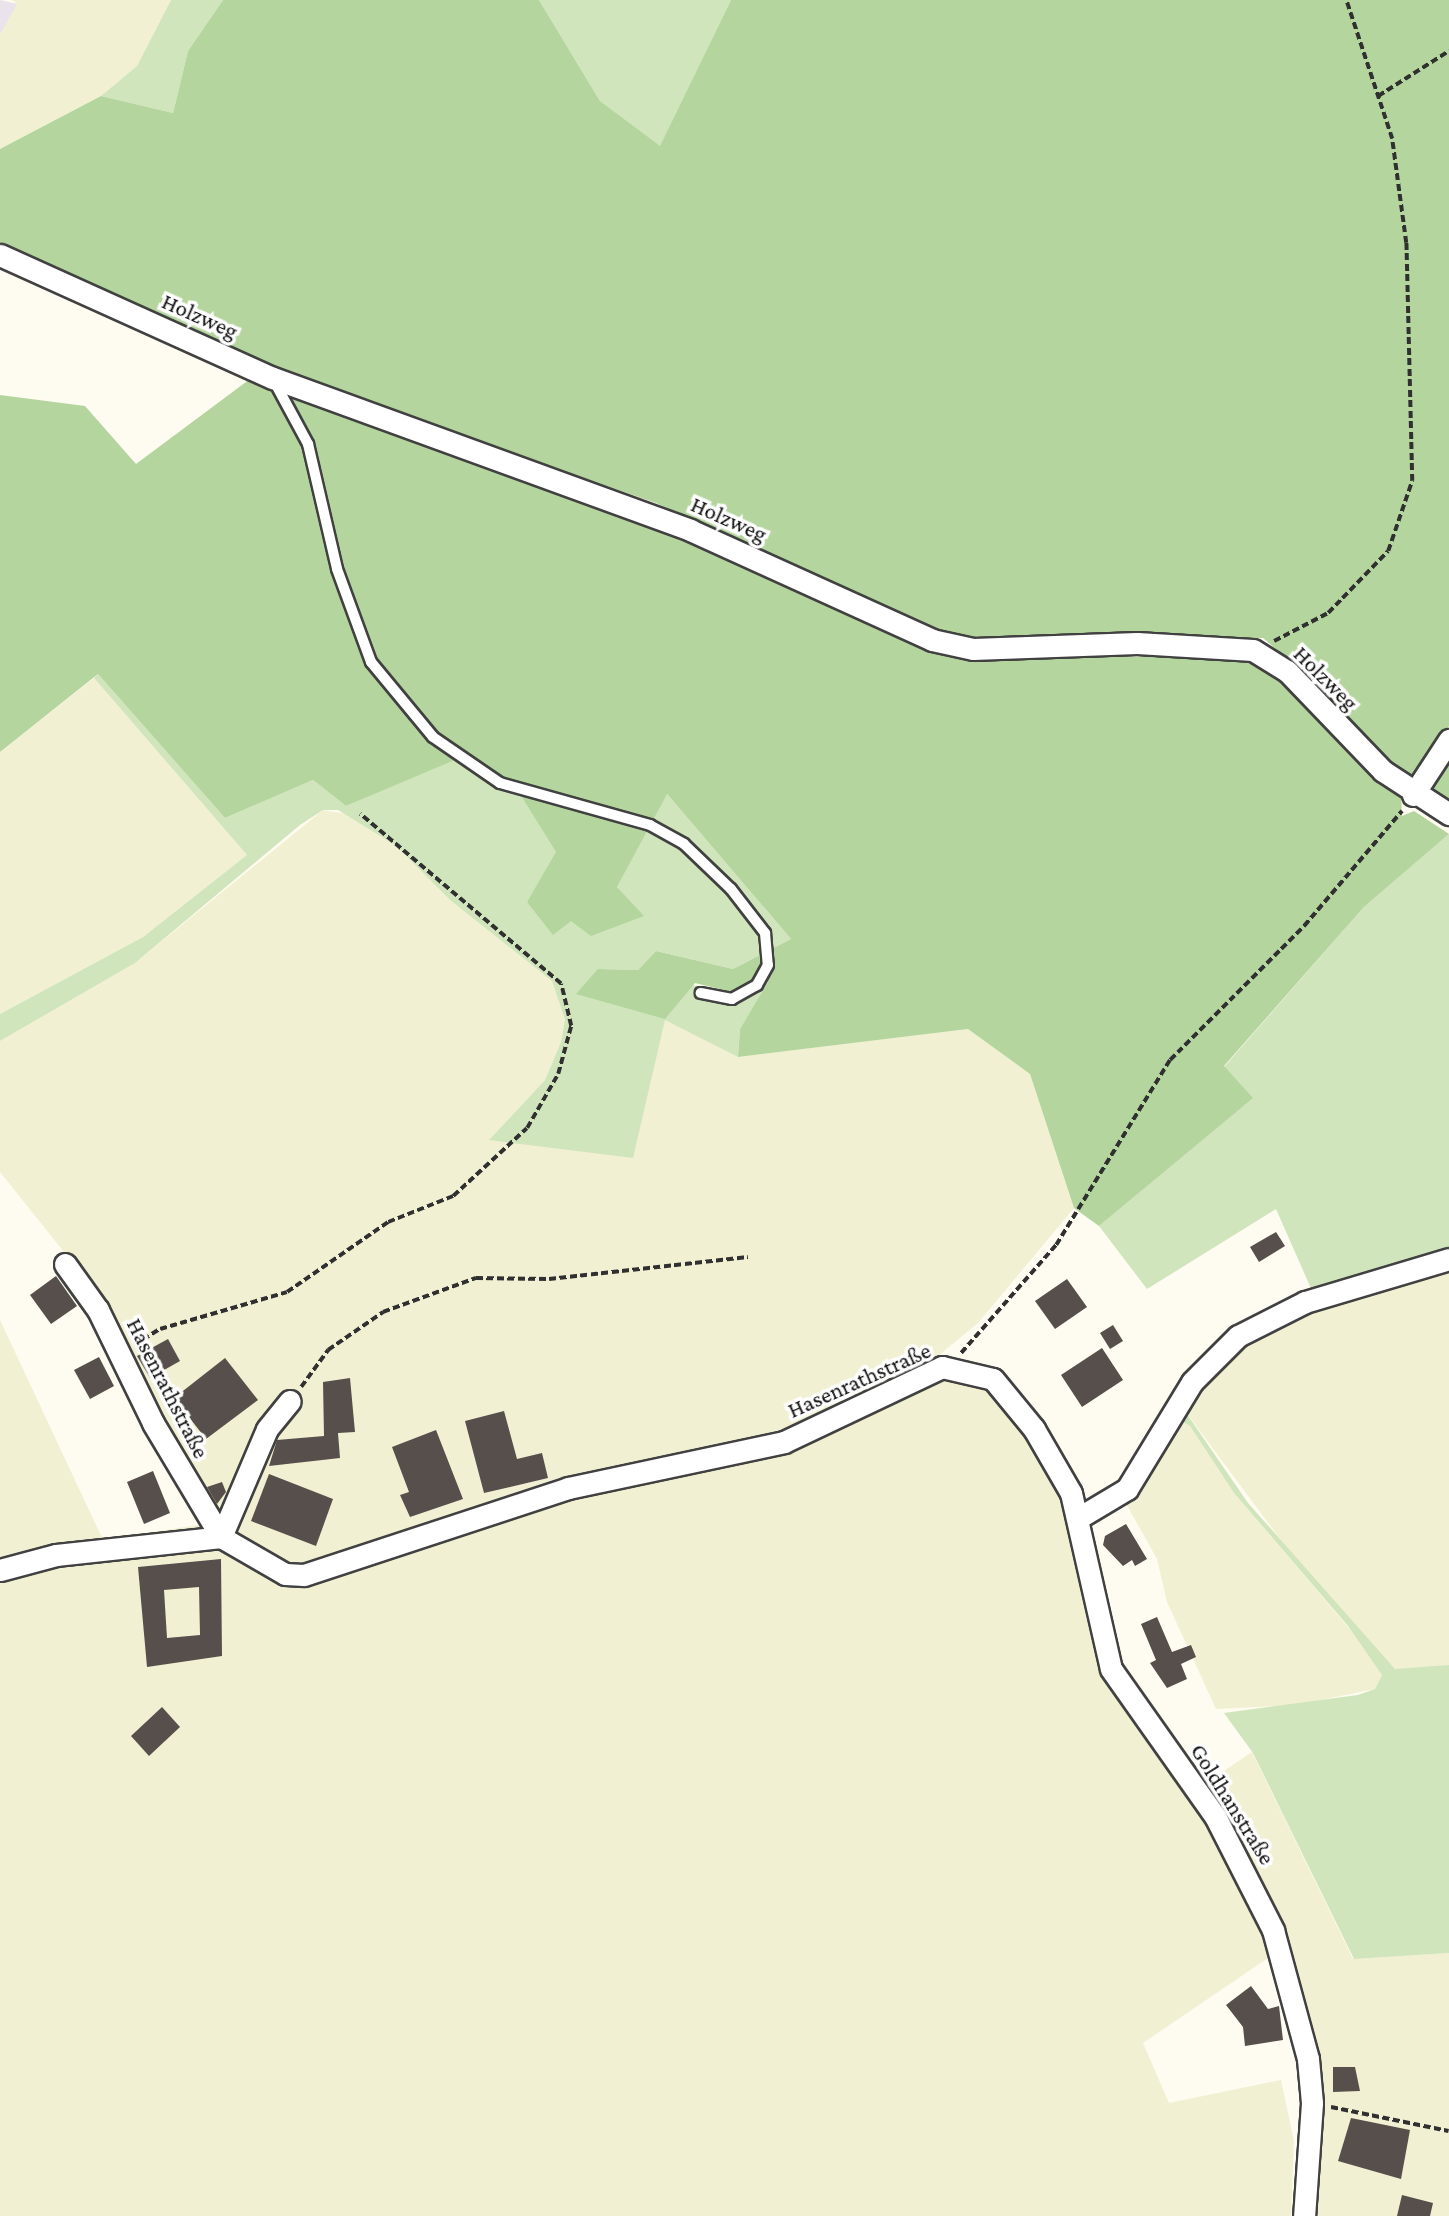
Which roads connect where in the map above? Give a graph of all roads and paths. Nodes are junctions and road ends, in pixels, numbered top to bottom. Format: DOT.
graph roads {
  1 [pos="1346,0"];
  2 [pos="1449,51"];
  3 [pos="1378,96"];
  4 [pos="0,255"];
  5 [pos="273,378"];
  6 [pos="1253,650"];
  7 [pos="1449,740"];
  8 [pos="1413,795"];
  9 [pos="360,814"];
  10 [pos="1449,814"];
  11 [pos="701,993"];
  12 [pos="748,1256"];
  13 [pos="1449,1259"];
  14 [pos="65,1264"];
  15 [pos="126,1360"];
  16 [pos="943,1367"];
  17 [pos="290,1401"];
  18 [pos="1080,1517"];
  19 [pos="222,1537"];
  20 [pos="0,1570"];
  21 [pos="1312,2103"];
  22 [pos="1449,2130"];
  23 [pos="1304,2216"];
  1 -- 3 [label="path"];
  2 -- 3 [label="path"];
  3 -- 6 [label="path"];
  4 -- 5 [label="street, Holzweg"];
  5 -- 6 [label="street, Holzweg"];
  5 -- 11 [label="lane"];
  6 -- 8 [label="street, Holzweg"];
  7 -- 8 [label="street"];
  8 -- 10 [label="street"];
  8 -- 16 [label="path"];
  9 -- 15 [label="path"];
  12 -- 17 [label="path"];
  13 -- 18 [label="street"];
  14 -- 15 [label="street, Hasenrathstraße"];
  15 -- 19 [label="street, Hasenrathstraße"];
  16 -- 18 [label="street, Hasenrathstraße"];
  16 -- 19 [label="street, Hasenrathstraße"];
  17 -- 19 [label="street"];
  18 -- 21 [label="street, Goldhanstraße"];
  19 -- 20 [label="street"];
  21 -- 22 [label="path"];
  21 -- 23 [label="street, Goldhanstraße"];
}
